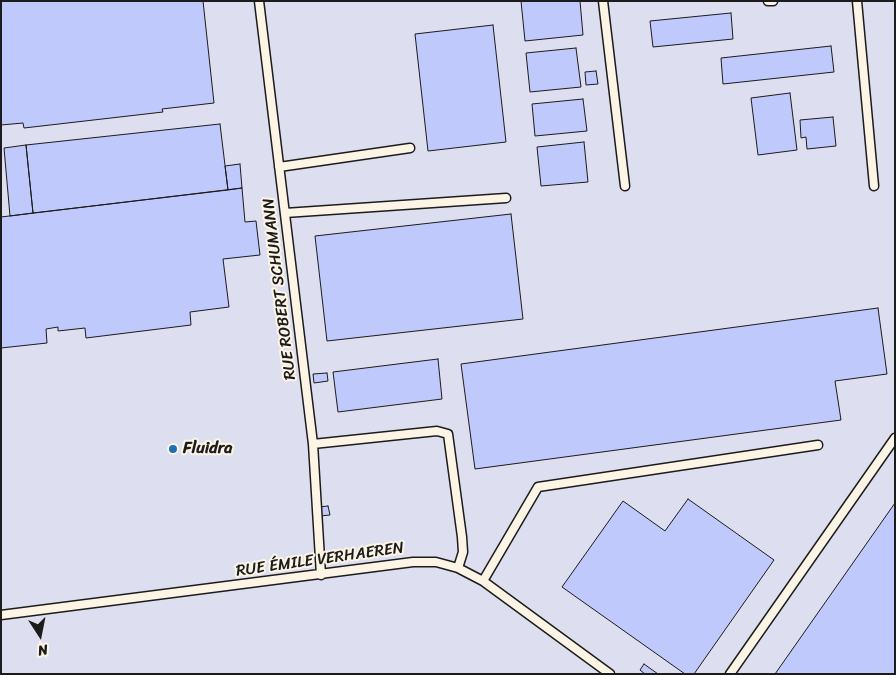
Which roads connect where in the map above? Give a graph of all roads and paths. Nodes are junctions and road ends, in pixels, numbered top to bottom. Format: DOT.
graph roads {
  1 [pos="259,1"];
  2 [pos="603,1"];
  3 [pos="768,1"];
  4 [pos="773,1"];
  5 [pos="857,1"];
  6 [pos="410,148"];
  7 [pos="279,167"];
  8 [pos="625,186"];
  9 [pos="874,186"];
  10 [pos="506,198"];
  11 [pos="285,213"];
  12 [pos="895,438"];
  13 [pos="313,444"];
  14 [pos="818,445"];
  15 [pos="458,568"];
  16 [pos="321,574"];
  17 [pos="483,581"];
  18 [pos="1,615"];
  19 [pos="610,674"];
  20 [pos="730,674"];
  1 -- 7 [label="lane, RUE ROBERT SCHUMANN"];
  2 -- 8 [label="lane"];
  3 -- 4 [label="lane"];
  5 -- 9 [label="lane"];
  6 -- 7 [label="lane"];
  7 -- 11 [label="lane, RUE ROBERT SCHUMANN"];
  10 -- 11 [label="lane"];
  11 -- 13 [label="lane, RUE ROBERT SCHUMANN"];
  12 -- 20 [label="lane"];
  13 -- 15 [label="lane"];
  13 -- 16 [label="lane, RUE ROBERT SCHUMANN"];
  14 -- 17 [label="lane"];
  15 -- 16 [label="lane, RUE ÉMILE VERHAEREN"];
  15 -- 17 [label="lane, RUE ÉMILE VERHAEREN"];
  16 -- 18 [label="lane, RUE ÉMILE VERHAEREN"];
  17 -- 19 [label="lane, RUE ÉMILE VERHAEREN"];
}
